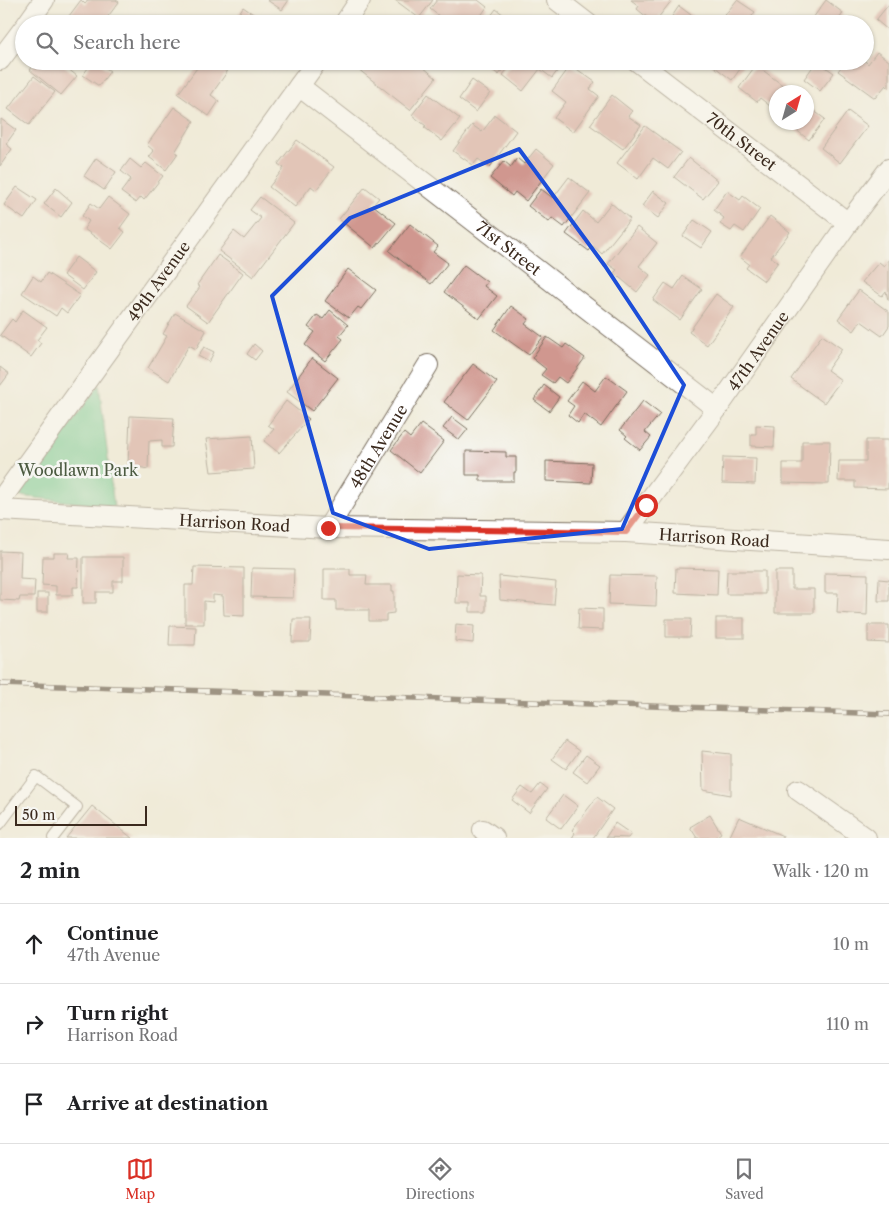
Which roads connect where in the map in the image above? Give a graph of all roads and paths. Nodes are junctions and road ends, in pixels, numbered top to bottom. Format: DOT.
graph roads {
  1 [pos="44,0"];
  2 [pos="360,0"];
  3 [pos="557,0"];
  4 [pos="33,15"];
  5 [pos="350,15"];
  6 [pos="576,15"];
  7 [pos="15,40"];
  8 [pos="0,60"];
  9 [pos="311,70"];
  10 [pos="649,70"];
  11 [pos="299,86"];
  12 [pos="889,169"];
  13 [pos="848,223"];
  14 [pos="428,365"];
  15 [pos="717,409"];
  16 [pos="0,501"];
  17 [pos="0,510"];
  18 [pos="328,528"];
  19 [pos="626,532"];
  20 [pos="889,549"];
  21 [pos="798,790"];
  22 [pos="0,824"];
  23 [pos="53,838"];
  24 [pos="866,838"];
  1 -- 4 [label="street"];
  2 -- 5 [label="street"];
  3 -- 6 [label="street"];
  7 -- 8 [label="street"];
  9 -- 11 [label="street, 49th Avenue"];
  10 -- 13 [label="street, 70th Street"];
  11 -- 15 [label="street, 71st Street"];
  11 -- 16 [label="street, 49th Avenue"];
  12 -- 13 [label="street, 47th Avenue"];
  13 -- 15 [label="street, 47th Avenue"];
  14 -- 18 [label="street, 48th Avenue"];
  15 -- 19 [label="street, 47th Avenue"];
  17 -- 18 [label="street, Harrison Road"];
  18 -- 19 [label="street, Harrison Road"];
  19 -- 20 [label="street, Harrison Road"];
  21 -- 24 [label="street"];
  22 -- 23 [label="lane"];
}
